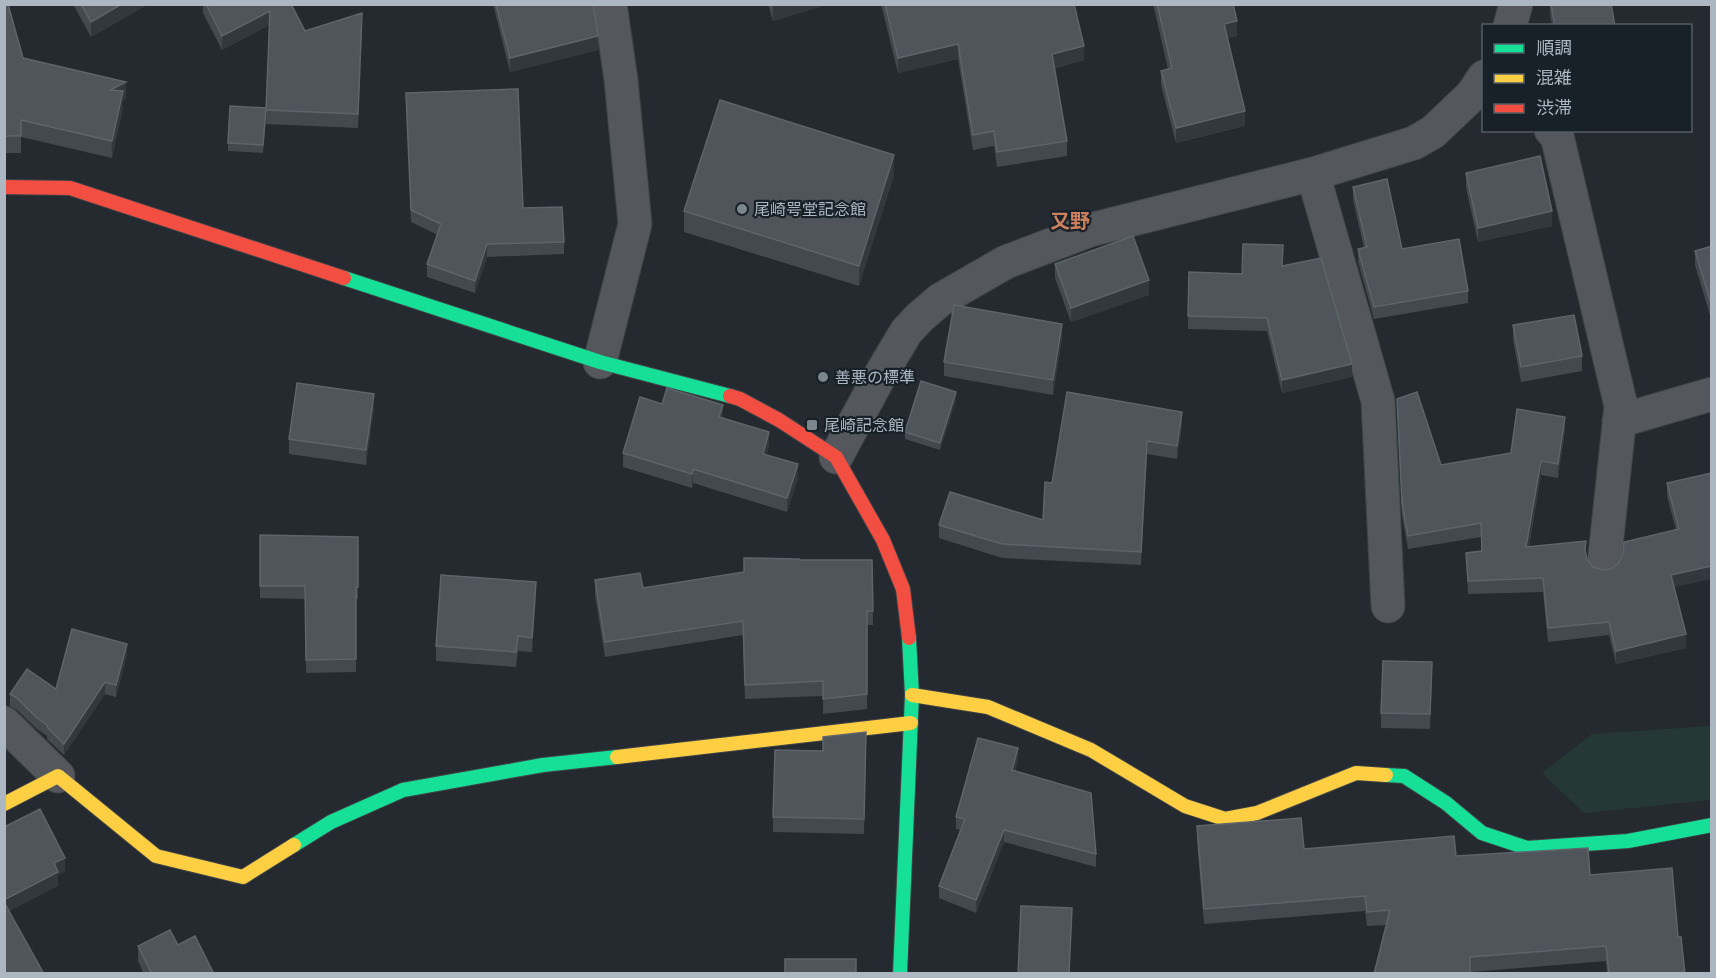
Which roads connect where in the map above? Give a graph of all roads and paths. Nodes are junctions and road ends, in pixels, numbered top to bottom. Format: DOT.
graph roads {
  1 [pos="610,4"];
  2 [pos="1516,4"];
  3 [pos="1511,24"];
  4 [pos="1480,90"];
  5 [pos="1553,132"];
  6 [pos="1313,174"];
  7 [pos="4,187"];
  8 [pos="600,362"];
  9 [pos="1712,394"];
  10 [pos="1619,420"];
  11 [pos="836,458"];
  12 [pos="1604,565"];
  13 [pos="1388,606"];
  14 [pos="912,695"];
  15 [pos="4,723"];
  16 [pos="911,723"];
  17 [pos="58,776"];
  18 [pos="4,804"];
  19 [pos="1712,825"];
  20 [pos="900,974"];
  1 -- 8 [label="street"];
  2 -- 3 [label="street"];
  4 -- 6 [label="street"];
  5 -- 10 [label="street"];
  6 -- 11 [label="street"];
  6 -- 13 [label="street"];
  7 -- 8 [label="street"];
  8 -- 11 [label="street"];
  9 -- 10 [label="street"];
  10 -- 12 [label="street"];
  11 -- 14 [label="street"];
  14 -- 16 [label="street"];
  14 -- 19 [label="street"];
  15 -- 17 [label="street"];
  16 -- 17 [label="street"];
  16 -- 20 [label="street"];
  17 -- 18 [label="street"];
}
